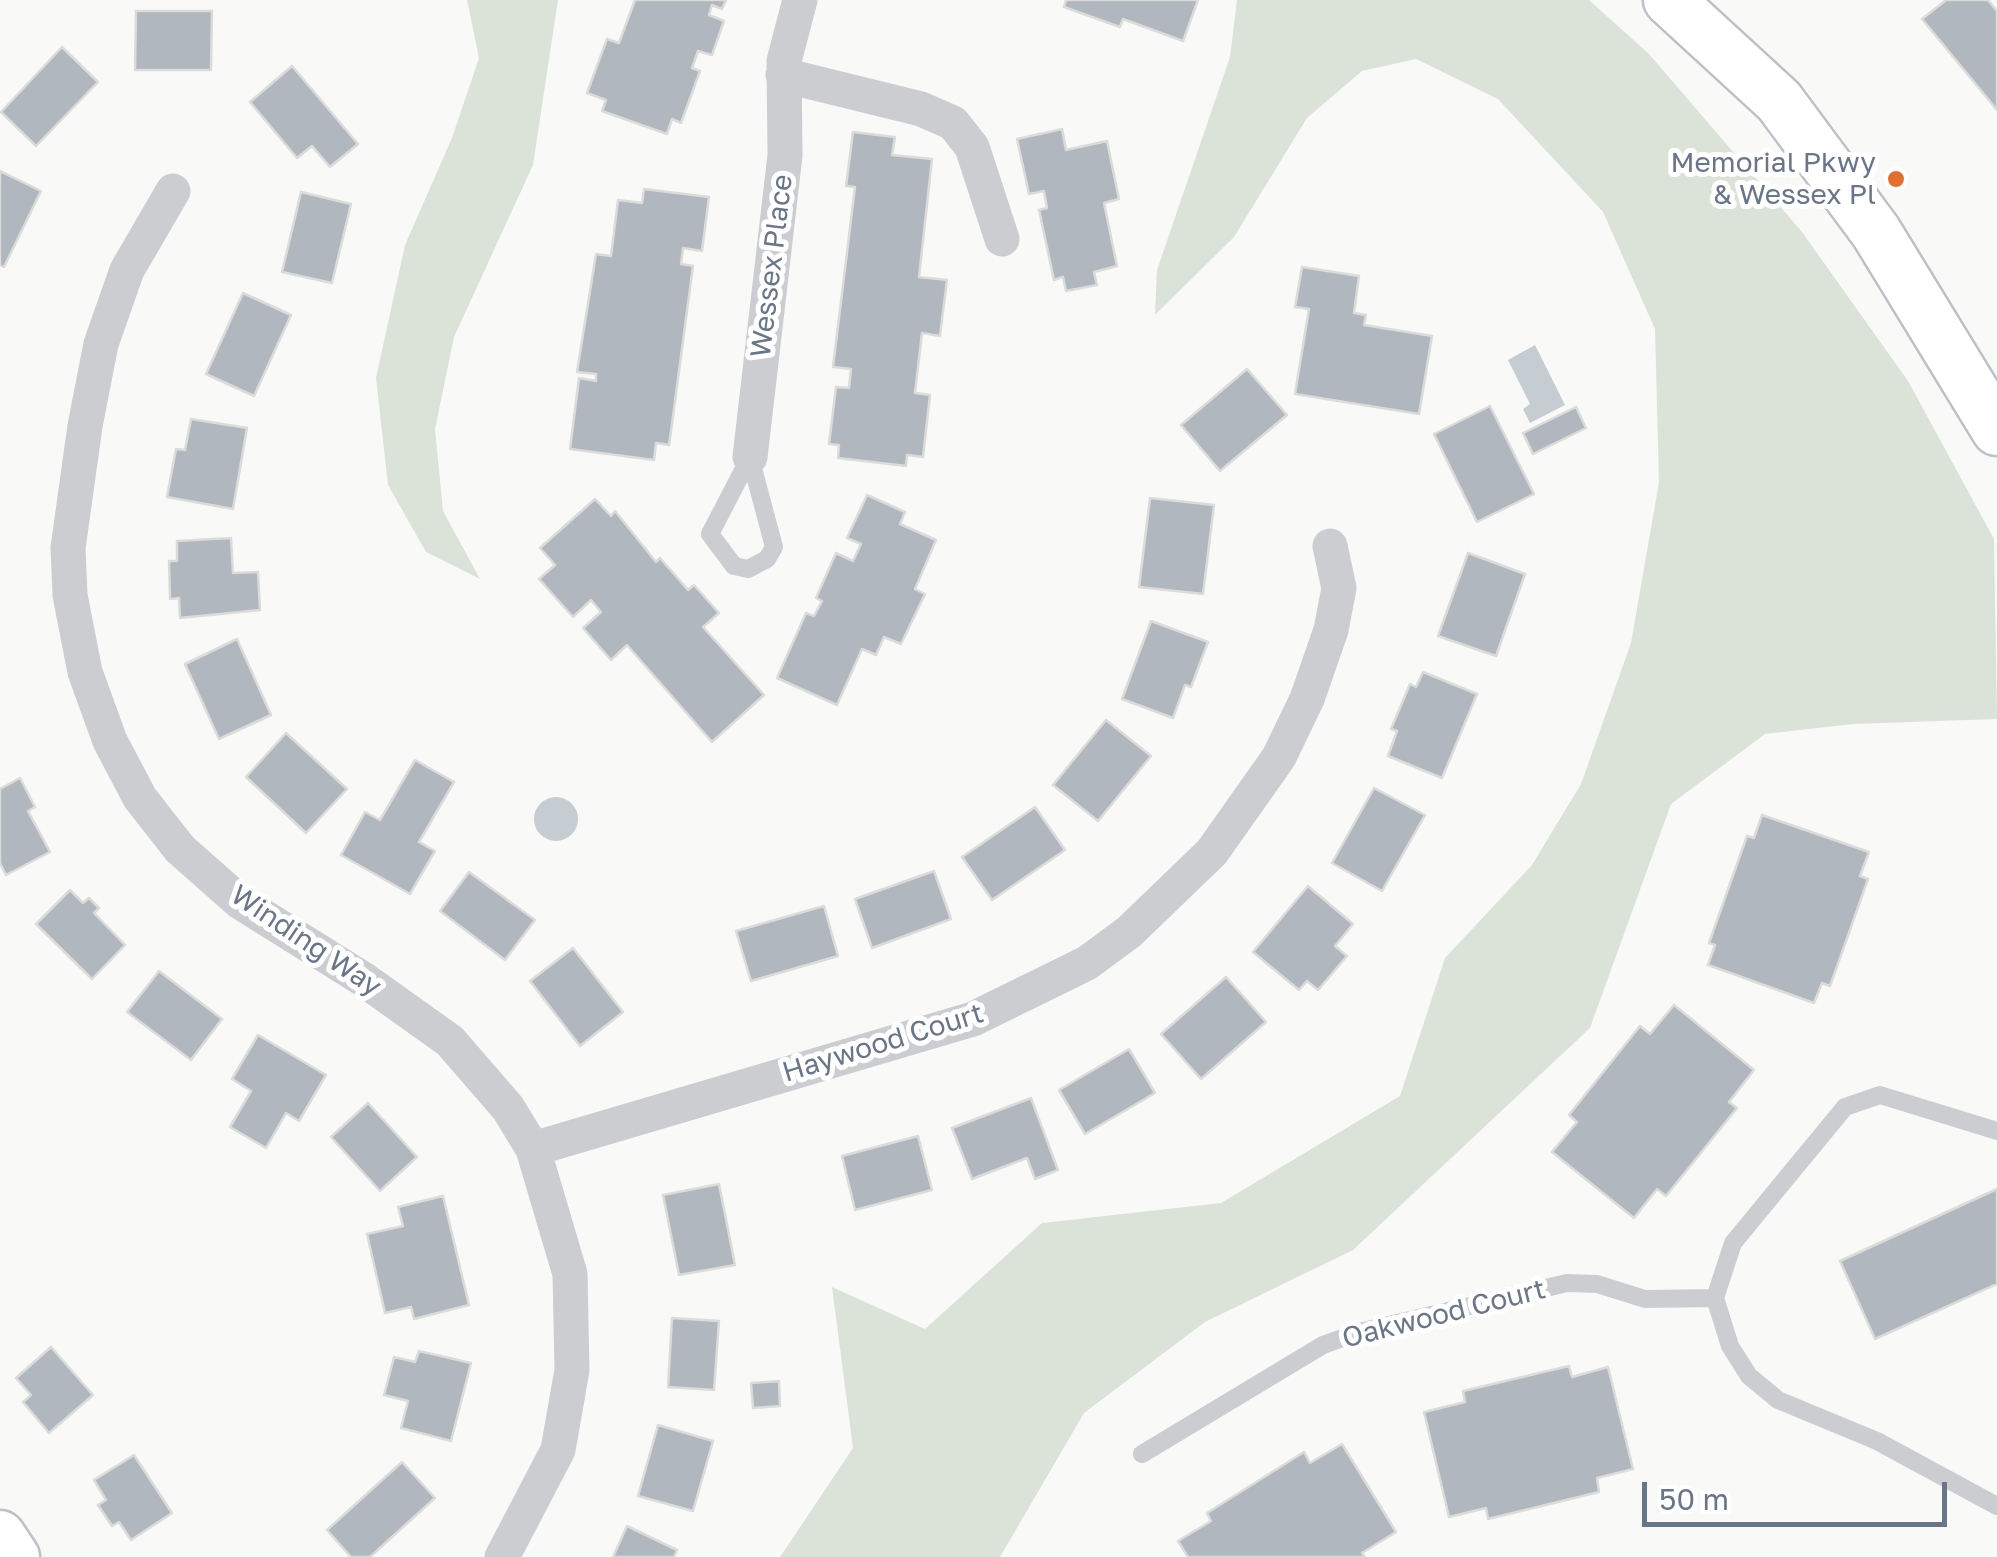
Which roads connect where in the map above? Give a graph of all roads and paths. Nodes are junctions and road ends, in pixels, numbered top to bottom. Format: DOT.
graph roads {
  1 [pos="800,0"];
  2 [pos="1669,0"];
  3 [pos="783,75"];
  4 [pos="173,191"];
  5 [pos="1002,239"];
  6 [pos="1997,430"];
  7 [pos="750,457"];
  8 [pos="1330,546"];
  9 [pos="1997,1131"];
  10 [pos="533,1149"];
  11 [pos="1715,1298"];
  12 [pos="1142,1454"];
  13 [pos="1997,1506"];
  14 [pos="0,1536"];
  15 [pos="14,1557"];
  16 [pos="502,1557"];
  1 -- 3 [label="street, Wessex Place"];
  2 -- 6 [label="main road"];
  3 -- 5 [label="street"];
  3 -- 7 [label="street, Wessex Place"];
  4 -- 10 [label="street, Winding Way"];
  7 -- 7 [label="lane"];
  8 -- 10 [label="street, Haywood Court"];
  9 -- 11 [label="lane"];
  10 -- 16 [label="street, Winding Way"];
  11 -- 12 [label="lane, Oakwood Court"];
  11 -- 13 [label="lane"];
  14 -- 15 [label="main road"];
}
